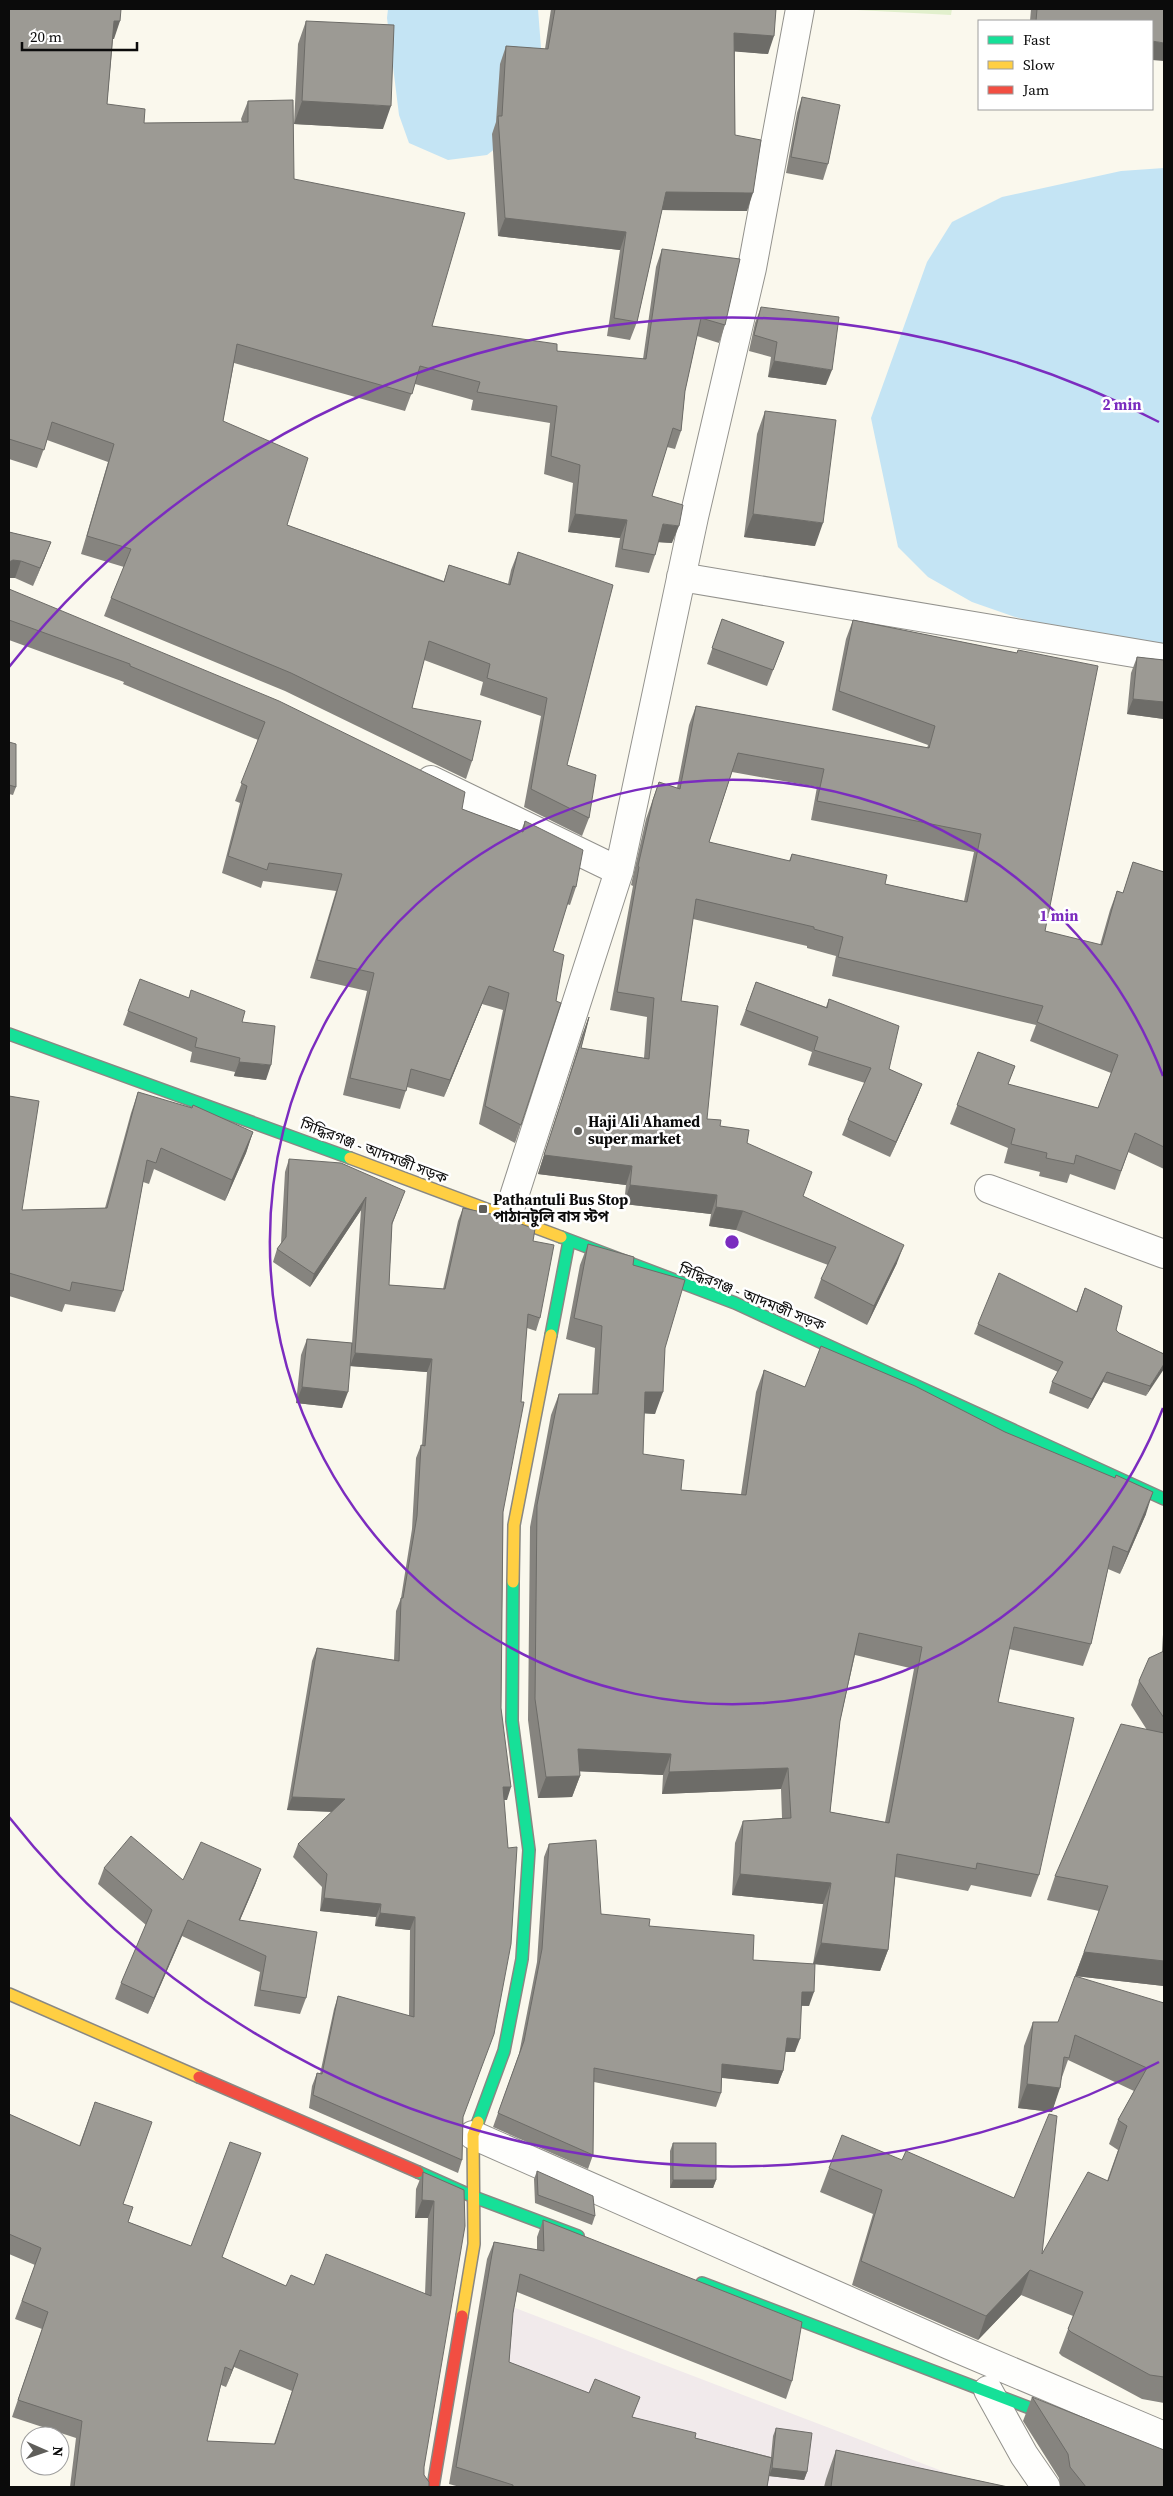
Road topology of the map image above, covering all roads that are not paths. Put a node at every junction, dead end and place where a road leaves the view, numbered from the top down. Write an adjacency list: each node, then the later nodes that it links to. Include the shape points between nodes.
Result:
1 (800, 9): 2 (street, via 752,268)
2 (681, 577): 3 (street); 5 (street)
3 (1164, 658)
4 (413, 771): 5 (street)
5 (619, 871): 8 (street)
6 (9, 1034): 8 (main road, সিদ্ধিরগঞ্জ - আদমজী সড়ক, via 264,1125)
7 (989, 1189): 10 (street)
8 (507, 1218): 9 (main road, সিদ্ধিরগঞ্জ - আদমজী সড়ক)
9 (568, 1241): 11 (main road, সিদ্ধিরগঞ্জ - আদমজী সড়ক, via 735,1302); 13 (main road, via 514,1526 512,1721 529,1850 522,1959 504,2051)
10 (1164, 1254)
11 (1164, 1499)
12 (9, 1994): 14 (main road)
13 (473, 2135): 14 (main road); 19 (street)
14 (474, 2197): 15 (main road); 20 (main road, via 474,2244)
15 (586, 2239)
16 (688, 2278): 17 (main road)
17 (988, 2390): 18 (main road); 21 (street)
18 (1076, 2425)
19 (1164, 2436)
20 (432, 2487)
21 (1046, 2487)

